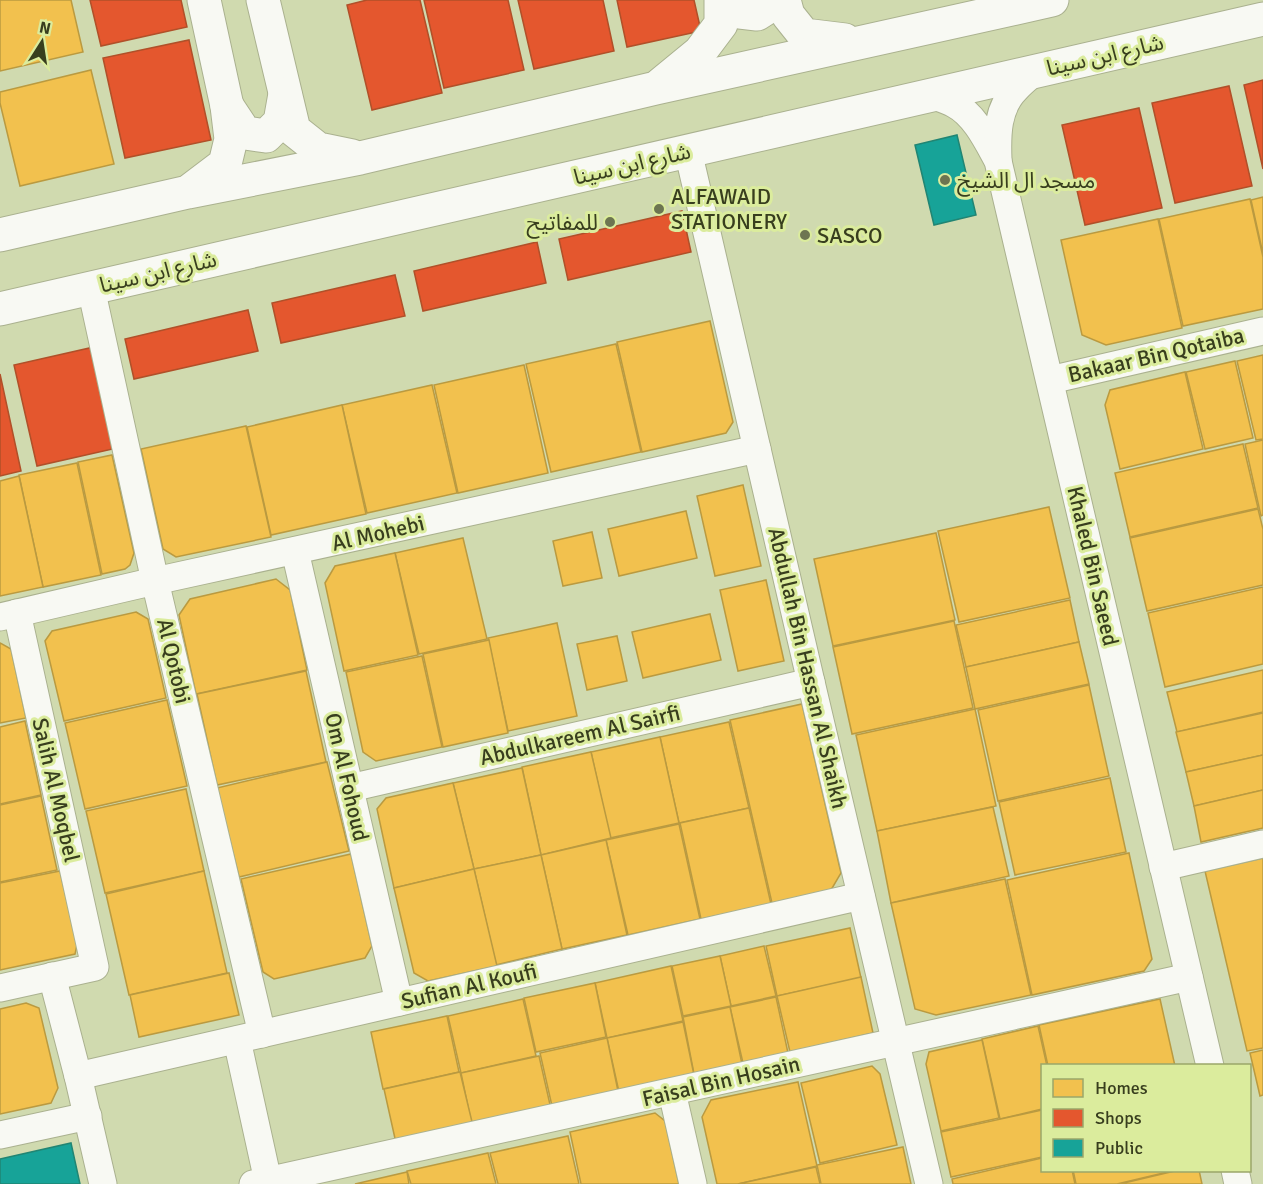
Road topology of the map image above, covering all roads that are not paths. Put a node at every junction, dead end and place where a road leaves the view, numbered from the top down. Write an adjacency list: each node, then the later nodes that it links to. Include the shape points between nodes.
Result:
1 (204, 0): 14 (street)
2 (263, 0): 12 (street)
3 (720, 0): 11 (street, via 721,24 700,52)
4 (731, 0): 5 (street, via 740,12 757,14)
5 (772, 0)
6 (784, 0): 9 (street, via 788,15 804,35)
7 (1052, 0): 9 (street)
8 (1263, 19): 10 (street, شارع ابن سينا)
9 (859, 42): 11 (street)
10 (1037, 70): 13 (street, شارع ابن سينا); 17 (street, via 1014,90 1002,109 997,132)
11 (656, 88): 16 (street)
12 (285, 94): 14 (street, via 280,122 266,136 245,133); 16 (street, via 294,130 318,149)
13 (931, 95): 15 (street, شارع ابن سينا); 17 (street, Khaled Bin Saeed, via 955,104 970,117)
14 (227, 106): 18 (street, via 231,139 225,164)
15 (688, 151): 20 (street, شارع ابن سينا); 24 (street, Abdullah Bin Hassan Al Shaikh)
16 (360, 158): 18 (street)
17 (998, 161): 23 (street, Khaled Bin Saeed)
18 (188, 192): 19 (street)
19 (0, 235)
20 (90, 288): 21 (street, شارع ابن سينا); 26 (street, Al Qotobi)
21 (0, 309)
22 (1263, 331): 23 (street, Bakaar Bin Qotaiba)
23 (1050, 380): 31 (street, Khaled Bin Saeed)
24 (757, 449): 25 (street, Al Mohebi); 28 (street, Abdullah Bin Hassan Al Shaikh)
25 (295, 551): 26 (street, Al Mohebi); 29 (street, Om Al Fohoud)
26 (155, 581): 27 (street, Al Mohebi); 37 (street, Al Qotobi)
27 (8, 615): 33 (street, Salih Al Moqbel, via 95,967)
28 (811, 682): 29 (street, Abdulkareem Al Sairfi); 32 (street, Abdullah Bin Hassan Al Shaikh)
29 (350, 788): 36 (street, Om Al Fohoud)
30 (1263, 844): 31 (street)
31 (1163, 867): 34 (street, Khaled Bin Saeed)
32 (861, 896): 36 (street, Sufian Al Koufi); 38 (street, Abdullah Bin Hassan Al Shaikh)
33 (52, 976): 35 (street); 40 (street)
34 (1189, 977): 38 (street, Faisal Bin Hosain); 39 (street, Khaled Bin Saeed)
35 (0, 988)
36 (399, 1002): 37 (street, Sufian Al Koufi)
37 (250, 1037): 40 (street, Sufian Al Koufi); 44 (street, Al Qotobi)
38 (896, 1042): 41 (street, Faisal Bin Hosain); 47 (street, Abdullah Bin Hassan Al Shaikh)
39 (1210, 1064)
40 (78, 1076): 42 (street)
41 (672, 1092): 44 (street, Faisal Bin Hosain); 46 (street)
42 (88, 1116): 43 (street); 45 (street)
43 (0, 1135)
44 (261, 1182)
45 (103, 1184)
46 (693, 1184)
47 (929, 1184)

